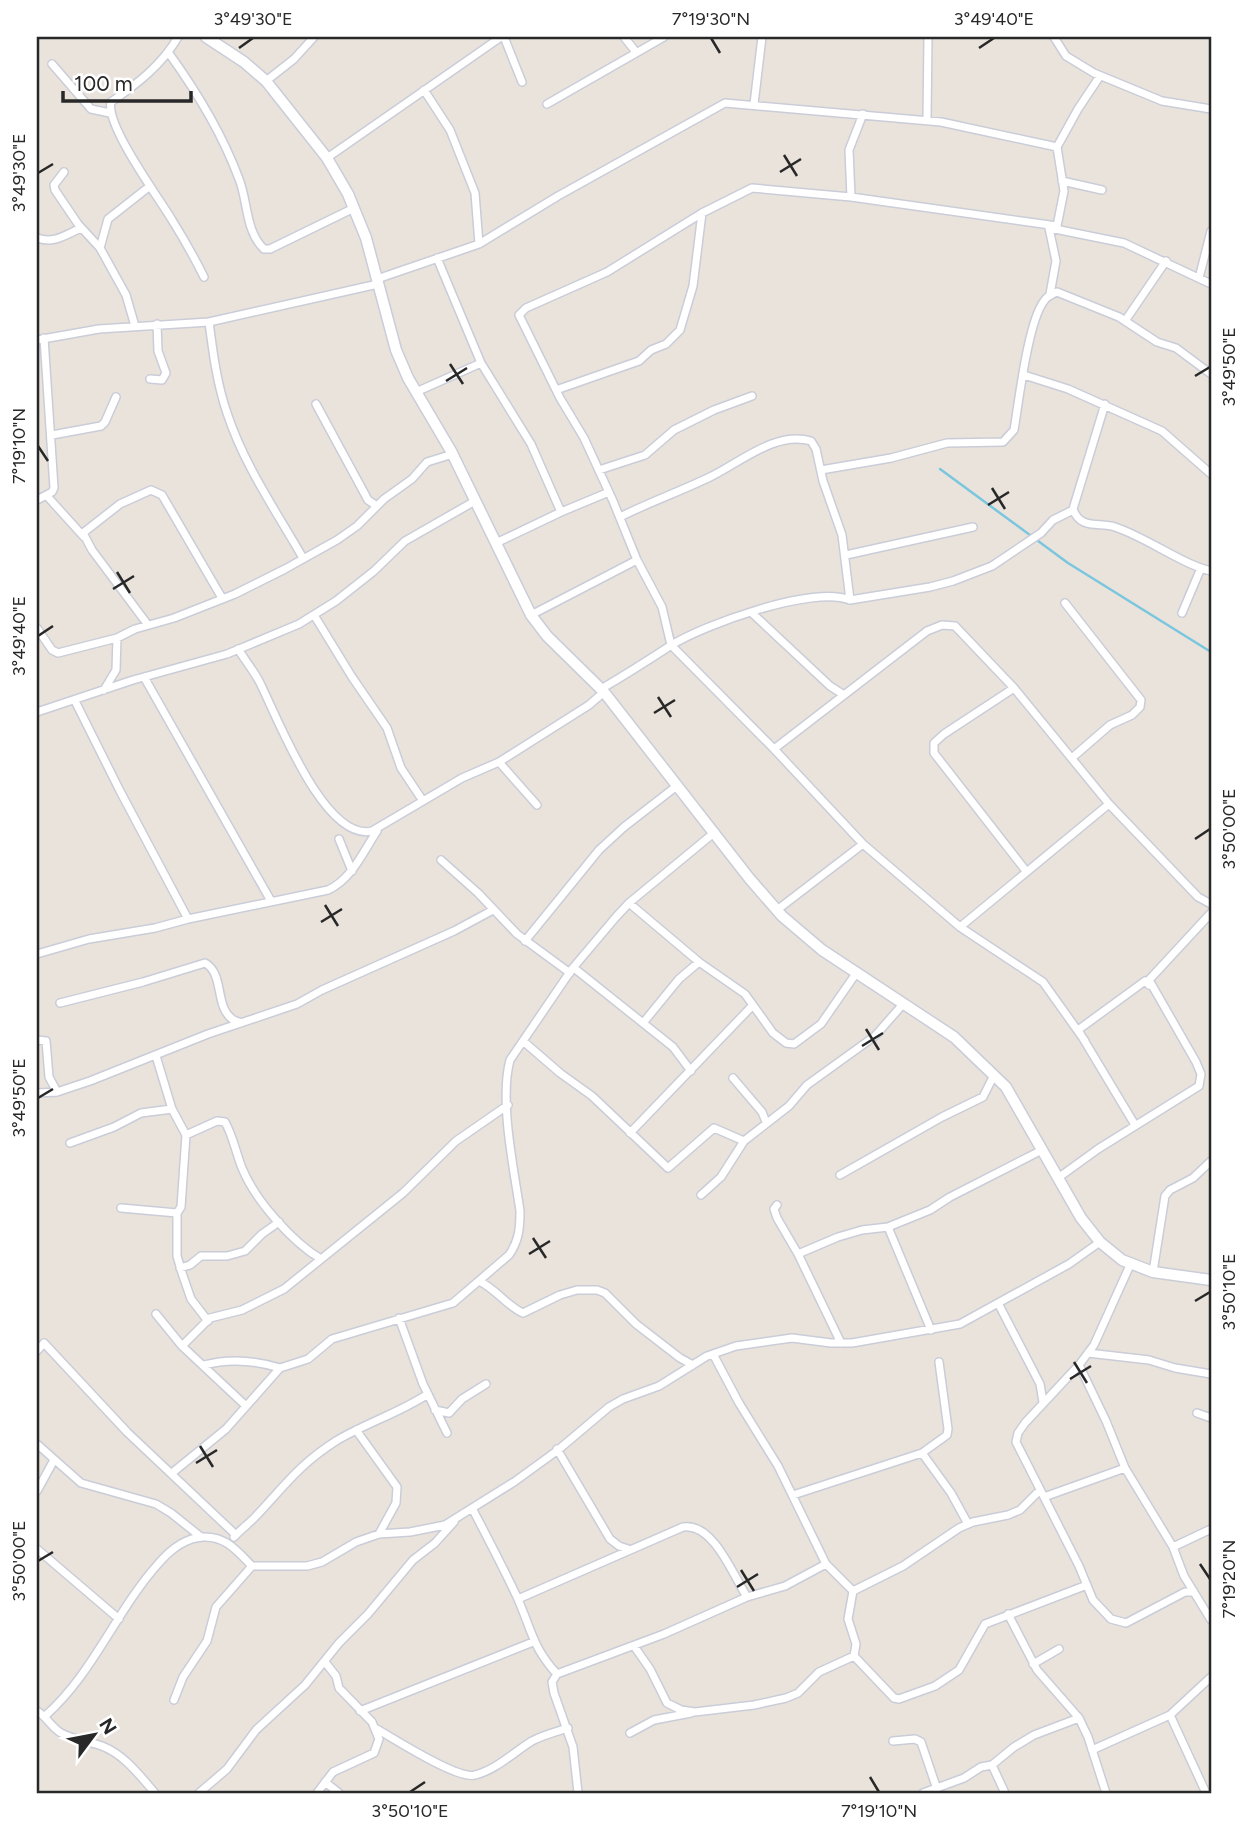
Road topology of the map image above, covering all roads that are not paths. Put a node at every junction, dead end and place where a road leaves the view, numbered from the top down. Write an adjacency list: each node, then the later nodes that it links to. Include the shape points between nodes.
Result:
1 (178, 37): 13 (street)
2 (206, 37): 17 (street)
3 (314, 37): 11 (street)
4 (481, 37): 12 (street)
5 (502, 37): 12 (street); 18 (street)
6 (624, 37): 14 (street)
7 (664, 37): 14 (street)
8 (762, 37): 21 (street)
9 (929, 37): 25 (street)
10 (1054, 37): 16 (street, via 1072,61)
11 (306, 40): 17 (street, via 294,59)
12 (487, 47): 19 (street)
13 (168, 52): 23 (street, via 148,75 111,102); 33 (street, via 217,129 240,180 256,239 264,249)
14 (636, 52): 20 (street)
15 (52, 64): 23 (street, via 91,109)
16 (1100, 76): 22 (street, via 1162,101); 26 (street)
17 (266, 81): 27 (street)
18 (522, 82)
19 (424, 90): 27 (street); 41 (street, via 450,130 475,193)
20 (547, 104)
21 (754, 104): 24 (street); 41 (street, via 725,103)
22 (1211, 109)
23 (110, 113): 30 (street)
24 (863, 114): 25 (street); 32 (street, via 849,150)
25 (927, 120): 26 (street)
26 (1057, 147): 29 (street)
27 (327, 158): 33 (street)
28 (64, 172): 36 (street, via 55,190)
29 (1062, 181): 31 (street); 35 (street, via 1064,191)
30 (150, 186): 38 (street, via 108,219); 45 (street)
31 (1102, 190)
32 (851, 197): 34 (street, via 752,188); 35 (street)
33 (354, 208): 47 (street)
34 (702, 213): 59 (street, via 693,286 680,330 639,361); 59 (street, via 607,272 519,315)
35 (1053, 227): 44 (street, via 1124,243); 49 (street, via 1056,261)
36 (81, 228): 39 (street); 40 (street, via 55,240)
37 (1211, 231): 46 (street)
38 (103, 234): 39 (street); 42 (street)
39 (87, 235): 42 (street)
40 (37, 238)
41 (479, 244): 43 (street)
42 (100, 247): 53 (street, via 126,295)
43 (437, 258): 47 (street); 55 (street)
44 (1166, 261): 46 (street); 50 (street)
45 (204, 277)
46 (1199, 278): 48 (street)
47 (378, 282): 51 (street); 60 (street, via 396,350)
48 (1211, 284)
49 (1050, 294): 50 (street, via 1057,292); 57 (street, via 1034,323)
50 (1125, 321): 56 (street, via 1176,348)
51 (209, 322): 52 (street); 82 (street, via 227,414)
52 (157, 324): 53 (street); 58 (street, via 158,351 166,373 162,380)
53 (135, 326): 54 (street)
54 (40, 339): 65 (street)
55 (481, 363): 60 (street); 76 (street, via 531,444)
56 (1211, 374)
57 (1024, 375): 64 (street); 68 (street, via 1014,430 1003,442 947,443)
58 (150, 379)
59 (556, 390): 67 (street)
60 (416, 392): 66 (street)
61 (752, 396): 67 (street, via 674,430 645,455)
62 (116, 397): 65 (street, via 101,426)
63 (316, 404): 74 (street, via 368,500)
64 (1105, 404): 69 (street, via 1162,431); 75 (street)
65 (52, 435): 71 (street, via 54,488)
66 (453, 454): 73 (street); 74 (street, via 427,463)
67 (599, 470): 70 (street)
68 (821, 470): 77 (street, via 811,441 793,438 766,446); 81 (street)
69 (1211, 474)
70 (610, 492): 76 (street); 77 (street)
71 (47, 496): 72 (street); 79 (street)
72 (37, 500)
73 (475, 501): 80 (street); 91 (street, via 405,541)
74 (377, 506): 82 (street, via 357,526)
75 (1073, 510): 84 (street, via 1084,523 1113,527); 87 (street, via 992,566 930,587)
76 (561, 512): 80 (street)
77 (620, 517): 83 (street)
78 (973, 527): 81 (street)
79 (84, 537): 86 (street, via 87,529 120,504 151,490 157,492); 93 (street)
80 (496, 543): 92 (street)
81 (846, 555): 87 (street)
82 (303, 558): 86 (street)
83 (637, 560): 92 (street); 96 (street, via 662,607)
84 (1201, 568): 85 (street); 90 (street)
85 (1211, 570)
86 (222, 598): 93 (street)
87 (850, 600): 89 (street, via 804,597)
88 (1065, 603): 108 (street, via 1141,700 1132,715 1110,725)
89 (752, 613): 96 (street); 104 (street)
90 (1182, 613)
91 (314, 615): 97 (street); 111 (street, via 387,728 401,768)
92 (531, 615): 102 (street)
93 (148, 625): 95 (street)
94 (37, 628): 95 (street, via 58,653)
95 (117, 638): 98 (street)
96 (671, 645): 102 (street); 107 (street)
97 (237, 649): 99 (street); 114 (street, via 319,797 356,831)
98 (116, 670): 100 (street); 103 (street)
99 (144, 677): 100 (street); 121 (street)
100 (130, 681): 103 (street)
101 (1014, 688): 104 (street, via 955,626 942,625 927,631); 108 (street); 120 (street, via 944,734 934,743 934,753)
102 (602, 690): 109 (street, via 589,705); 110 (street)
103 (104, 691): 105 (street)
104 (844, 695): 107 (street)
105 (75, 701): 106 (street); 127 (street)
106 (37, 712)
107 (774, 749): 117 (street)
108 (1073, 757): 112 (street)
109 (499, 762): 111 (street); 113 (street)
110 (678, 785): 115 (street); 129 (street, via 599,850)
111 (423, 801): 114 (street)
112 (1110, 804): 120 (street); 123 (street, via 1198,897)
113 (537, 806)
114 (379, 827): 119 (street)
115 (715, 832): 122 (street); 125 (street)
116 (339, 839): 119 (street)
117 (863, 844): 125 (street); 128 (street)
118 (441, 860): 124 (street)
119 (352, 870): 121 (street, via 328,890)
120 (1026, 871): 128 (street)
121 (271, 901): 127 (street)
122 (629, 903): 131 (street); 132 (street)
123 (1211, 904)
124 (493, 910): 129 (street); 138 (street, via 297,1004)
125 (777, 910): 133 (street, via 822,950)
126 (1211, 914): 134 (street, via 1149,980)
127 (188, 919): 130 (street)
128 (960, 927): 142 (street, via 1043,982)
129 (525, 941): 132 (street)
130 (37, 954)
131 (699, 962): 137 (street, via 745,994); 139 (street)
132 (572, 970): 139 (street); 141 (street)
133 (857, 972): 136 (street); 137 (street, via 821,1024 794,1044 773,1033)
134 (1160, 999): 142 (street, via 1145,981 1078,1030); 152 (street, via 1196,1062 1201,1081)
135 (60, 1003): 138 (street, via 205,963 214,973 230,1018)
136 (904, 1003): 145 (street, via 954,1037); 151 (street, via 875,1036 807,1085)
137 (753, 1005): 144 (street)
138 (241, 1023): 143 (street)
139 (643, 1023): 144 (street, via 673,1047)
140 (37, 1040): 147 (street, via 46,1041 48,1077)
141 (523, 1041): 149 (street, via 510,1060); 153 (street)
142 (1085, 1041): 152 (street)
143 (156, 1056): 147 (street); 150 (street)
144 (691, 1071): 153 (street)
145 (994, 1075): 157 (street, via 1006,1087); 159 (street, via 983,1097)
146 (733, 1078): 151 (street)
147 (57, 1092): 148 (street)
148 (37, 1093)
149 (508, 1105): 169 (street, via 456,1141 403,1193); 174 (street, via 520,1228 516,1246)
150 (172, 1109): 154 (street); 156 (street, via 141,1113)
151 (770, 1120): 155 (street)
152 (1135, 1125): 160 (street)
153 (630, 1133): 155 (street, via 668,1168 714,1128)
154 (186, 1135): 164 (street); 165 (street, via 225,1122 243,1171)
155 (744, 1141): 161 (street, via 722,1177)
156 (70, 1143)
157 (1042, 1150): 160 (street); 166 (street, via 930,1210)
158 (1211, 1161): 172 (street, via 1166,1196)
159 (840, 1175)
160 (1058, 1178): 167 (street)
161 (701, 1195)
162 (777, 1205): 168 (street, via 777,1218)
163 (121, 1208): 164 (street)
164 (177, 1213): 171 (street)
165 (279, 1222): 169 (street, via 296,1242); 171 (street, via 245,1251 201,1256)
166 (888, 1227): 168 (street, via 850,1234); 179 (street)
167 (1100, 1242): 170 (street); 175 (street)
168 (798, 1254): 180 (street)
169 (321, 1259): 178 (street, via 284,1289)
170 (1130, 1263): 172 (street); 183 (street)
171 (180, 1268): 178 (street, via 191,1299)
172 (1153, 1272): 173 (street)
173 (1211, 1280)
174 (479, 1281): 177 (street, via 453,1303); 187 (street, via 523,1313 577,1290 605,1293 636,1324)
175 (998, 1303): 179 (street, via 960,1324); 192 (street)
176 (156, 1314): 181 (street)
177 (399, 1318): 189 (street, via 332,1339 307,1359); 194 (street)
178 (208, 1321): 181 (street)
179 (931, 1330): 180 (street)
180 (841, 1343): 184 (street, via 792,1338)
181 (183, 1346): 186 (street)
182 (37, 1351): 207 (street, via 44,1343)
183 (1088, 1353): 188 (street); 190 (street)
184 (713, 1354): 187 (street); 210 (street)
185 (939, 1362): 204 (street, via 947,1435)
186 (204, 1365): 189 (street, via 225,1360); 196 (street)
187 (693, 1365): 203 (street, via 609,1407)
188 (1079, 1365): 193 (street); 206 (street)
189 (280, 1368): 196 (street)
190 (1211, 1374)
191 (486, 1384): 197 (street, via 453,1410)
192 (1040, 1384): 193 (street); 195 (street)
193 (1056, 1388): 195 (street)
194 (428, 1394): 197 (street); 200 (street)
195 (1043, 1402): 209 (street, via 1018,1433 1016,1443)
196 (246, 1406): 207 (street, via 226,1429)
197 (440, 1413): 201 (street)
198 (1198, 1413): 199 (street)
199 (1211, 1418)
200 (356, 1430): 215 (street, via 397,1487 396,1503); 216 (street, via 297,1470)
201 (447, 1433)
202 (37, 1444): 205 (street)
203 (557, 1449): 211 (street); 221 (street, via 610,1539)
204 (922, 1453): 210 (street); 213 (street)
205 (54, 1460): 208 (street); 217 (street, via 81,1483 156,1504)
206 (1125, 1468): 209 (street); 219 (street)
207 (172, 1473): 216 (street)
208 (37, 1491)
209 (1042, 1493): 213 (street, via 1020,1510); 224 (street)
210 (793, 1495): 222 (street)
211 (472, 1508): 212 (street); 228 (street)
212 (457, 1519): 215 (street, via 410,1532); 236 (street, via 413,1560)
213 (968, 1524): 225 (street, via 903,1566)
214 (1211, 1530): 219 (street)
215 (379, 1534): 223 (street, via 307,1566)
216 (236, 1535): 218 (street)
217 (201, 1537): 218 (street); 230 (street, via 188,1540 158,1564)
218 (229, 1542): 223 (street)
219 (1173, 1547): 226 (street)
220 (37, 1549): 230 (street)
221 (629, 1549): 227 (street, via 692,1525 703,1530 718,1548); 228 (street)
222 (826, 1564): 225 (street); 227 (street, via 785,1586)
223 (252, 1566): 240 (street, via 216,1607 207,1641)
224 (1087, 1584): 226 (street, via 1098,1606 1111,1619 1126,1623); 229 (street)
225 (853, 1591): 235 (street, via 848,1619 856,1644)
226 (1189, 1592): 231 (street)
227 (747, 1597): 233 (street)
228 (518, 1599): 232 (street)
229 (1008, 1614): 235 (street, via 985,1624 959,1670 935,1686 899,1699); 237 (street)
230 (119, 1619): 245 (street, via 65,1696)
231 (1211, 1620)
232 (533, 1642): 238 (street); 242 (street)
233 (634, 1646): 238 (street); 243 (street, via 667,1703)
234 (1059, 1650): 237 (street)
235 (854, 1656): 243 (street, via 819,1672 786,1698)
236 (325, 1662): 242 (street, via 339,1688); 257 (street, via 256,1730 227,1769)
237 (1033, 1664): 246 (street)
238 (557, 1674): 247 (street, via 552,1682 554,1693)
239 (1211, 1677): 244 (street)
240 (174, 1700)
241 (37, 1711): 245 (street)
242 (360, 1711): 248 (street)
243 (695, 1712): 249 (street, via 653,1720)
244 (1170, 1715): 251 (street); 264 (street)
245 (45, 1716): 256 (street, via 58,1731 103,1746 122,1758)
246 (1079, 1718): 251 (street); 252 (street, via 1034,1735)
247 (568, 1728): 248 (street, via 539,1737 474,1776 440,1765); 260 (street)
248 (377, 1729): 253 (street, via 374,1753 333,1772)
249 (630, 1732)
250 (893, 1741): 254 (street, via 922,1742)
251 (1092, 1750): 263 (street)
252 (992, 1765): 254 (street); 262 (street)
253 (325, 1782): 258 (street); 259 (street)
254 (937, 1789): 261 (street)
255 (1211, 1790): 264 (street)
256 (155, 1793)
257 (199, 1793)
258 (317, 1793)
259 (339, 1793)
260 (578, 1793)
261 (923, 1793)
262 (1005, 1793)
263 (1106, 1793)
264 (1206, 1793)

